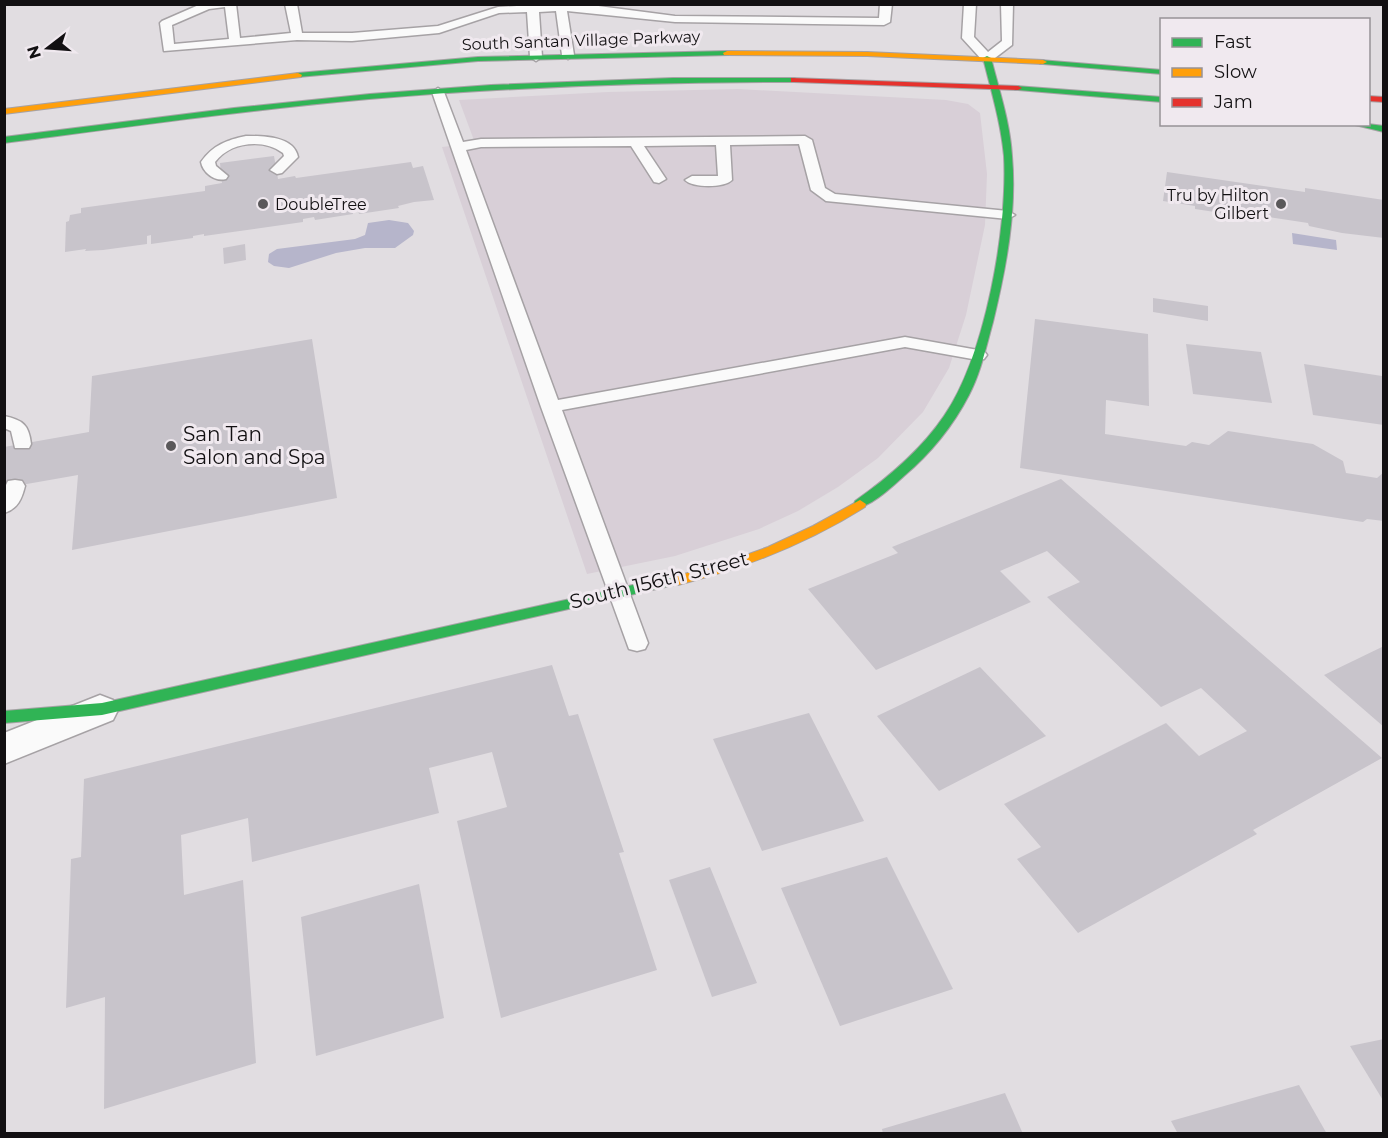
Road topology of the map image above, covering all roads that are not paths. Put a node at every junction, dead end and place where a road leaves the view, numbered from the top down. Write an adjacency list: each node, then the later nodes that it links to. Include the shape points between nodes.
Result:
1 (222, 4): 10 (lane, via 165,23 168,48)
2 (230, 4): 10 (lane)
3 (291, 4): 9 (lane)
4 (886, 4): 7 (lane, via 884,22 675,19)
5 (970, 4): 13 (lane, South 156th Street, via 969,38)
6 (1006, 4): 13 (lane, via 1008,42)
7 (561, 8): 8 (lane); 11 (lane)
8 (533, 9): 9 (lane, via 498,10 439,29 352,37); 12 (lane)
9 (297, 36): 10 (lane)
10 (235, 42)
11 (568, 55): 12 (main road, South Santan Village Parkway); 13 (main road, South Santan Village Parkway, via 758,52)
12 (536, 57): 18 (main road, South Santan Village Parkway, via 353,69)
13 (987, 58): 14 (main road, South Santan Village Parkway); 15 (main road, South 156th Street)
14 (1160, 72)
15 (994, 86): 16 (main road, via 749,79); 17 (main road); 29 (main road, South 156th Street, via 1005,130)
16 (438, 92): 21 (main road); 24 (lane)
17 (1160, 100)
18 (4, 112)
19 (1366, 126): 20 (main road)
20 (1383, 129)
21 (4, 140)
22 (723, 141): 23 (lane); 28 (lane, via 725,180); 29 (lane, via 805,140 818,190 831,198)
23 (635, 142): 24 (lane, via 481,143); 27 (lane)
24 (456, 147): 31 (lane)
25 (277, 170): 26 (lane, via 291,157 290,151 277,142 254,141 228,146 211,156 209,168)
26 (221, 176)
27 (658, 179)
28 (692, 180)
29 (1008, 215): 30 (main road, South 156th Street, via 1000,278)
30 (978, 356): 31 (lane, via 905,342); 36 (main road, South 156th Street, via 970,382 944,427 899,475 846,515 780,548 742,561 695,576)
31 (550, 407): 36 (lane)
32 (4, 422): 33 (lane, via 20,429)
33 (22, 444)
34 (15, 486): 35 (lane, via 12,498)
35 (4, 506)
36 (617, 591): 37 (lane); 38 (main road, South 156th Street)
37 (637, 642)
38 (102, 709): 39 (main road, South 156th Street); 40 (street, South 156th Street)
39 (4, 717)
40 (4, 749)

